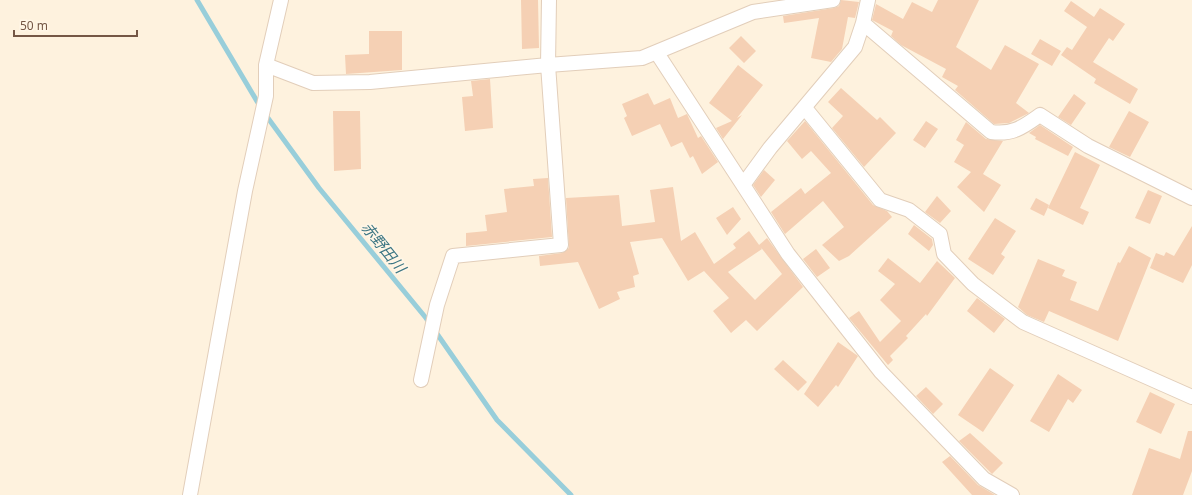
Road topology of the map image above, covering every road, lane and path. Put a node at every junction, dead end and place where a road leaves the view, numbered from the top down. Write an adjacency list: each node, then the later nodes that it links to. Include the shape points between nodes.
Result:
1 (281, 0): 7 (street)
2 (549, 0): 8 (street)
3 (833, 0): 6 (street, via 753,12)
4 (868, 0): 5 (street)
5 (863, 23): 9 (street, via 855,47); 11 (street, via 991,132 1004,134 1023,128 1040,116 1088,146)
6 (657, 53): 8 (street, via 642,58); 10 (street)
7 (266, 65): 8 (street, via 313,83 370,82); 14 (street, via 266,96 245,191)
8 (548, 65): 12 (street, via 561,245 453,256 437,305)
9 (805, 108): 10 (street, via 770,148); 13 (street, via 880,200 910,210 940,234 944,254 973,284 1023,322)
10 (744, 185): 15 (street, via 788,254 881,372 984,479)
11 (1192, 198)
12 (421, 380)
13 (1192, 397)
14 (190, 495)
15 (1012, 495)

